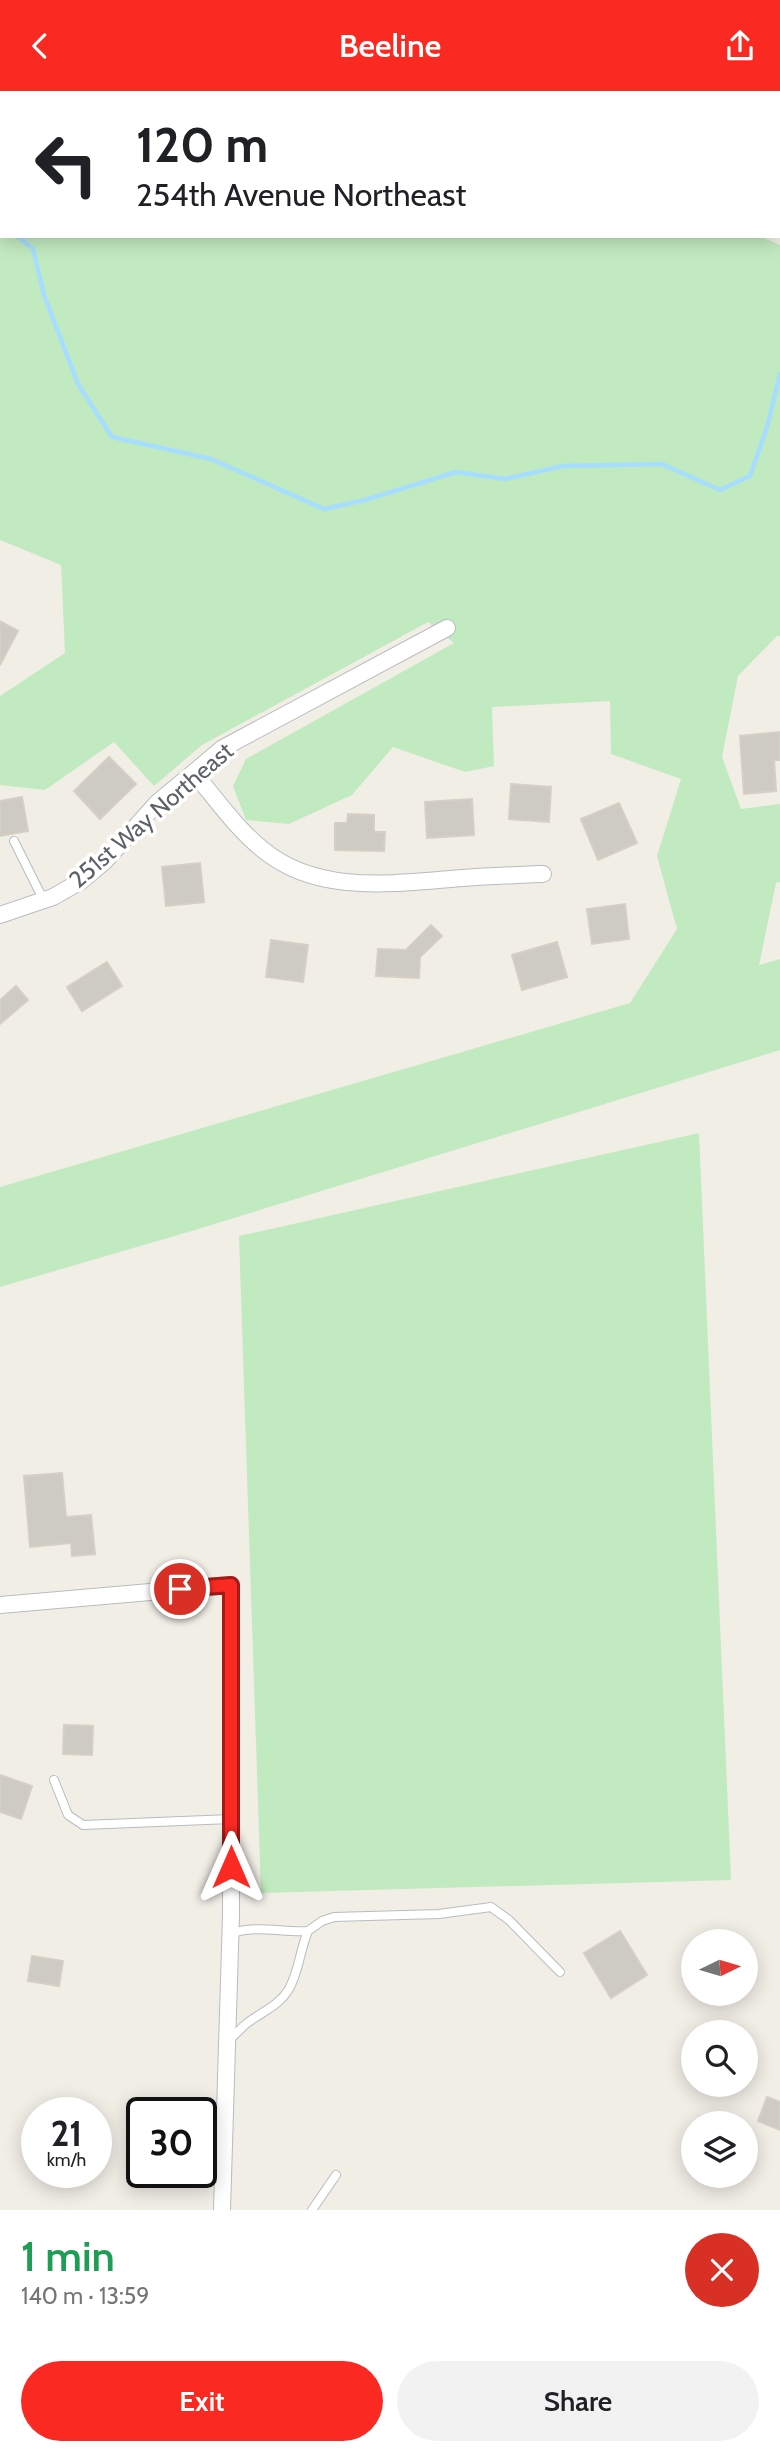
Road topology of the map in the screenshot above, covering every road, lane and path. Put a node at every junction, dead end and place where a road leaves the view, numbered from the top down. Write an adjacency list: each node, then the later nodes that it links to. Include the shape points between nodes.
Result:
1 (447, 628): 2 (street, 251st Way Northeast, via 223,748)
2 (194, 773): 4 (street, via 264,851 333,881 366,884); 5 (street, 251st Way Northeast, via 157,803 81,881)
3 (14, 841): 5 (lane)
4 (544, 874)
5 (44, 901): 6 (street, 251st Way Northeast)
6 (0, 915)
7 (0, 1605): 9 (street, via 231,1585)
8 (54, 1780): 9 (lane, via 68,1815 83,1825)
9 (231, 1819): 11 (street)
10 (308, 1931): 11 (lane); 12 (lane, via 334,1917 491,1907); 13 (lane, via 288,1990 277,2004)
11 (230, 1934): 13 (street)
12 (560, 1972)
13 (227, 2042): 15 (street)
14 (336, 2175): 16 (lane)
15 (222, 2210)
16 (312, 2210)

